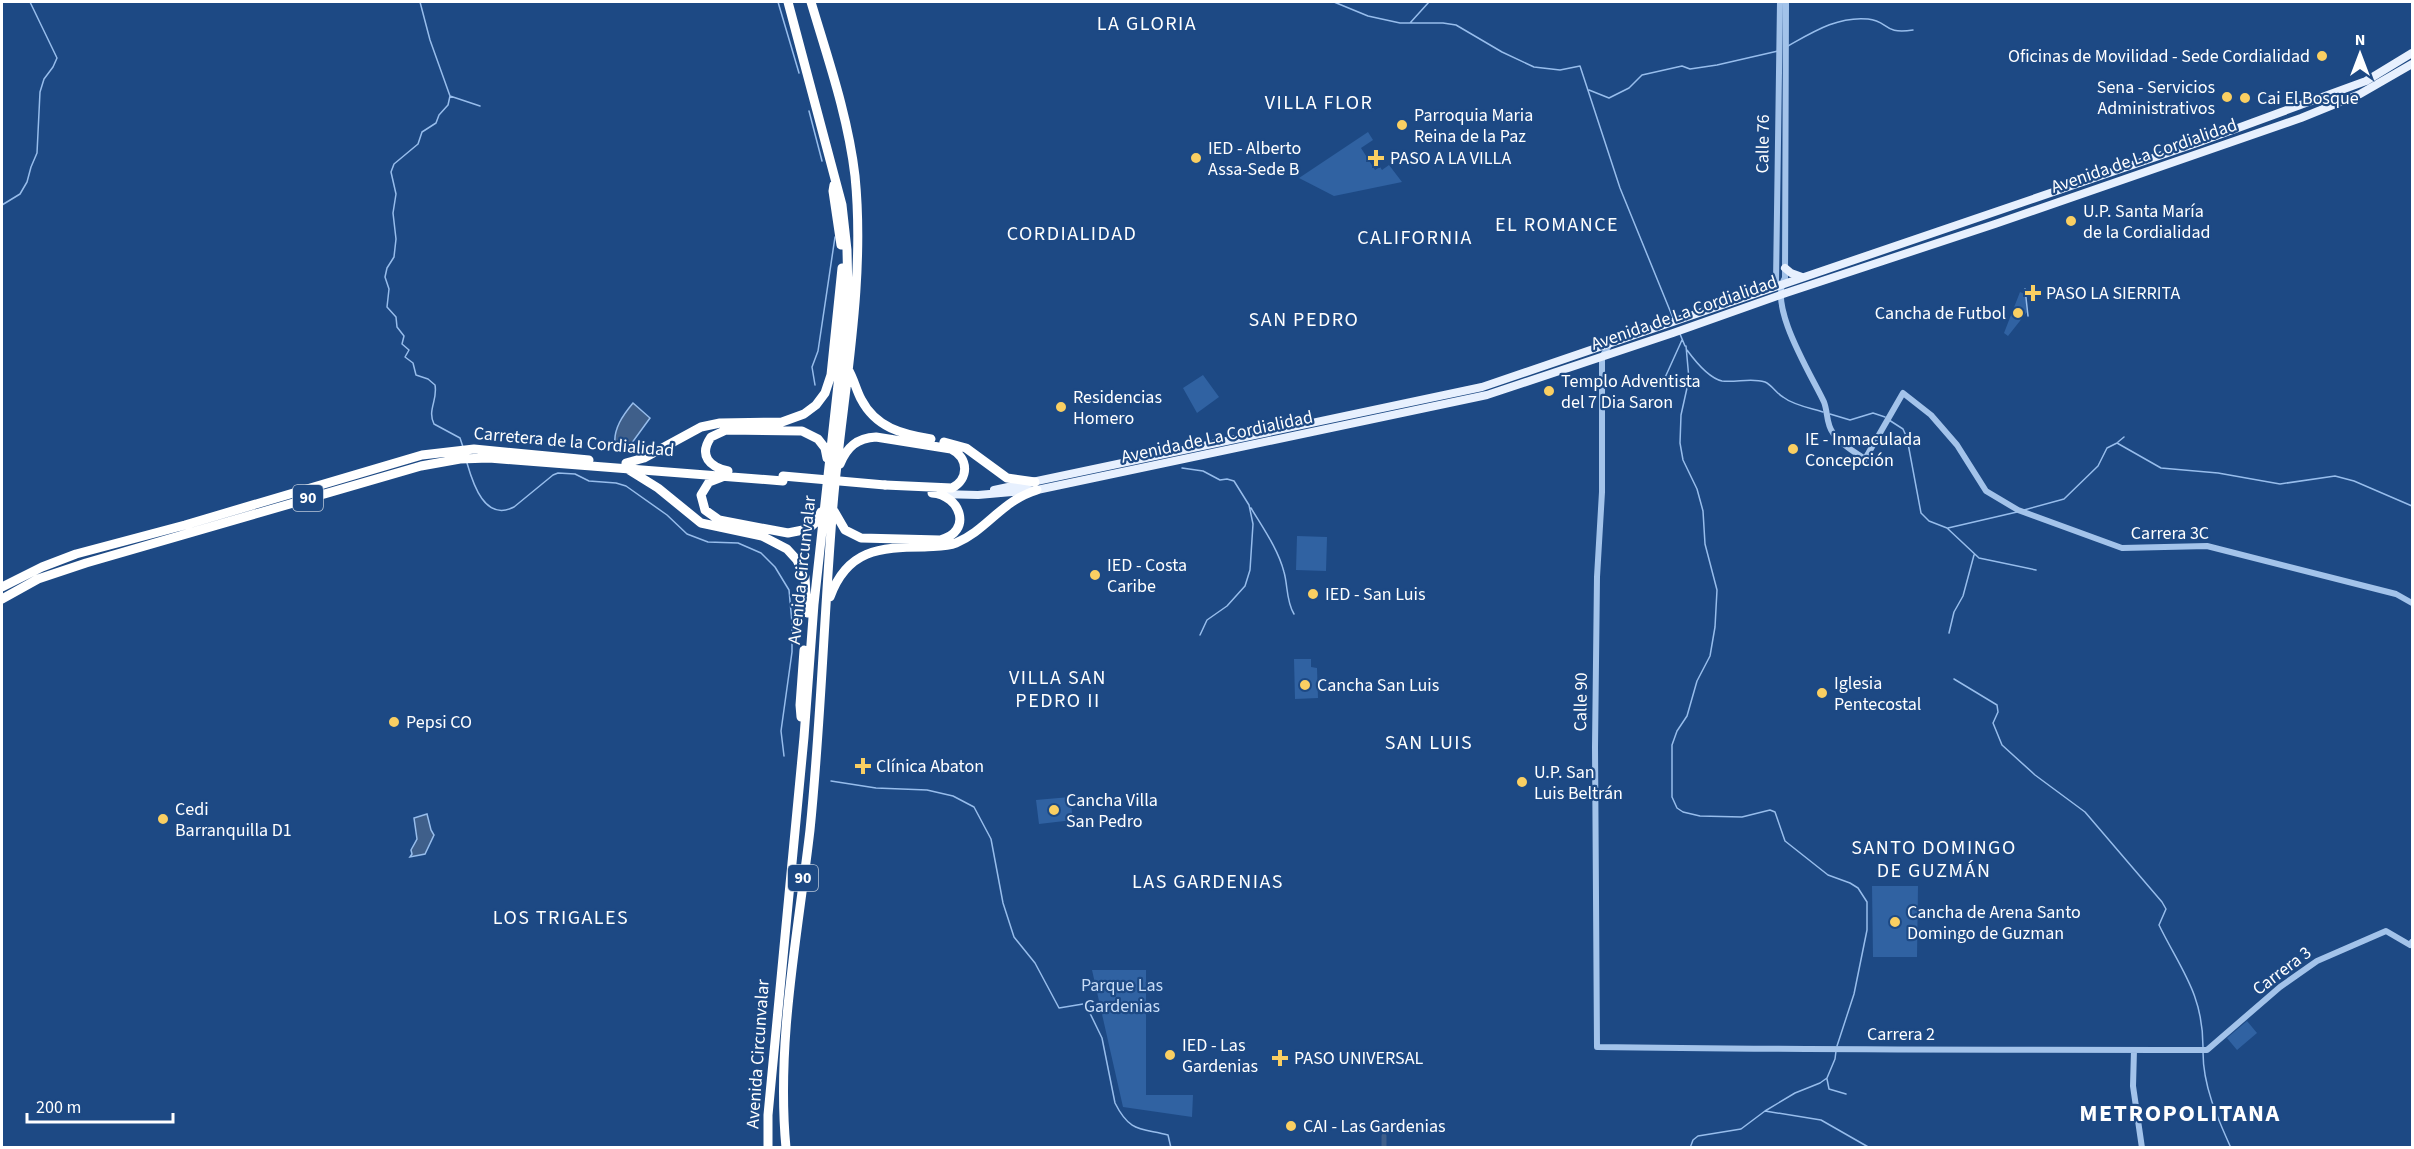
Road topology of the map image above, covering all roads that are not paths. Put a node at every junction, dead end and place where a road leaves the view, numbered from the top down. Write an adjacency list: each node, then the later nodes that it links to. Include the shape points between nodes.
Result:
1 (788, 2): 7 (highway, Avenida Circunvalar)
2 (811, 2): 16 (highway, Avenida Circunvalar, via 836,80 854,175 858,248)
3 (1779, 2): 10 (street, Calle 76, via 1776,282)
4 (1786, 2): 8 (street, Calle 76)
5 (2412, 53): 9 (main road, Avenida de La Cordialidad, via 2366,81 2301,106)
6 (2412, 64): 11 (main road, Avenida de La Cordialidad, via 2360,94 2301,118)
7 (836, 179): 12 (highway, Avenida Circunvalar, via 847,250); 14 (highway, via 833,191 842,266)
8 (1785, 268): 9 (main road); 10 (street, Calle 76)
9 (1804, 277): 10 (main road, Avenida de La Cordialidad)
10 (1781, 285): 11 (street, Calle 76); 13 (main road, Avenida de La Cordialidad)
11 (1781, 294): 15 (main road, Avenida de La Cordialidad); 18 (street, Calle 76, via 1798,354 1826,409 1833,434)
12 (845, 326): 14 (highway); 17 (highway, Avenida Circunvalar)
13 (1609, 345): 15 (street); 22 (main road, Avenida de La Cordialidad, via 1450,395)
14 (834, 349): 17 (highway); 19 (highway, via 825,393 807,412 778,422 701,427)
15 (1602, 357): 22 (main road, Avenida de La Cordialidad, via 1476,398); 31 (street, Calle 90, via 1602,492 1597,577)
16 (848, 369): 20 (highway, Avenida Circunvalar); 22 (highway, via 865,406 884,426 959,445 1007,478)
17 (839, 375): 20 (highway, Avenida Circunvalar)
18 (1865, 459): 27 (street, Carrera 3C, via 1903,393 1931,415 1986,491 2025,513 2122,548 2216,548 2396,594)
19 (626, 466): 21 (highway, Carretera de la Cordialidad / 90); 25 (highway, Carretera de la Cordialidad / 90, via 474,449 433,453 76,554); 26 (highway, Carretera de la Cordialidad / 90, via 489,458 437,462 86,563 38,579); 29 (highway, via 701,523 766,538 787,549 797,560 805,577 807,602 800,705)
20 (832, 471): 21 (highway, via 823,445 809,433 726,429 711,437 706,451 711,465); 23 (highway, via 854,442 868,437 948,448 958,453 964,463 964,475 959,484); 24 (highway, Avenida Circunvalar / 90)
21 (728, 474): 23 (highway, Carretera de la Cordialidad / 90); 24 (highway, via 709,482 701,495 705,510 719,520 796,533 816,522)
22 (1036, 486): 23 (main road, Avenida de La Cordialidad); 28 (highway, via 954,544 890,547 863,556 840,576)
23 (943, 492): 24 (highway, via 955,505 960,519 954,535 940,540 858,537 843,527)
24 (829, 503): 28 (highway, Avenida Circunvalar / 90); 29 (highway, Avenida Circunvalar / 90, via 814,604)
25 (2, 587)
26 (2, 599)
27 (2412, 603)
28 (826, 608): 35 (highway, Avenida Circunvalar / 90, via 818,751 793,961 783,1113)
29 (804, 737): 34 (highway, Avenida Circunvalar / 90, via 768,1110)
30 (2411, 943): 33 (street, Carrera 3, via 2386,931 2317,961)
31 (1597, 1047): 32 (street, Carrera 2)
32 (2133, 1050): 33 (street, Carrera 2); 36 (street, via 2133,1086)
33 (2203, 1050)
34 (768, 1148)
35 (786, 1148)
36 (2142, 1148)

